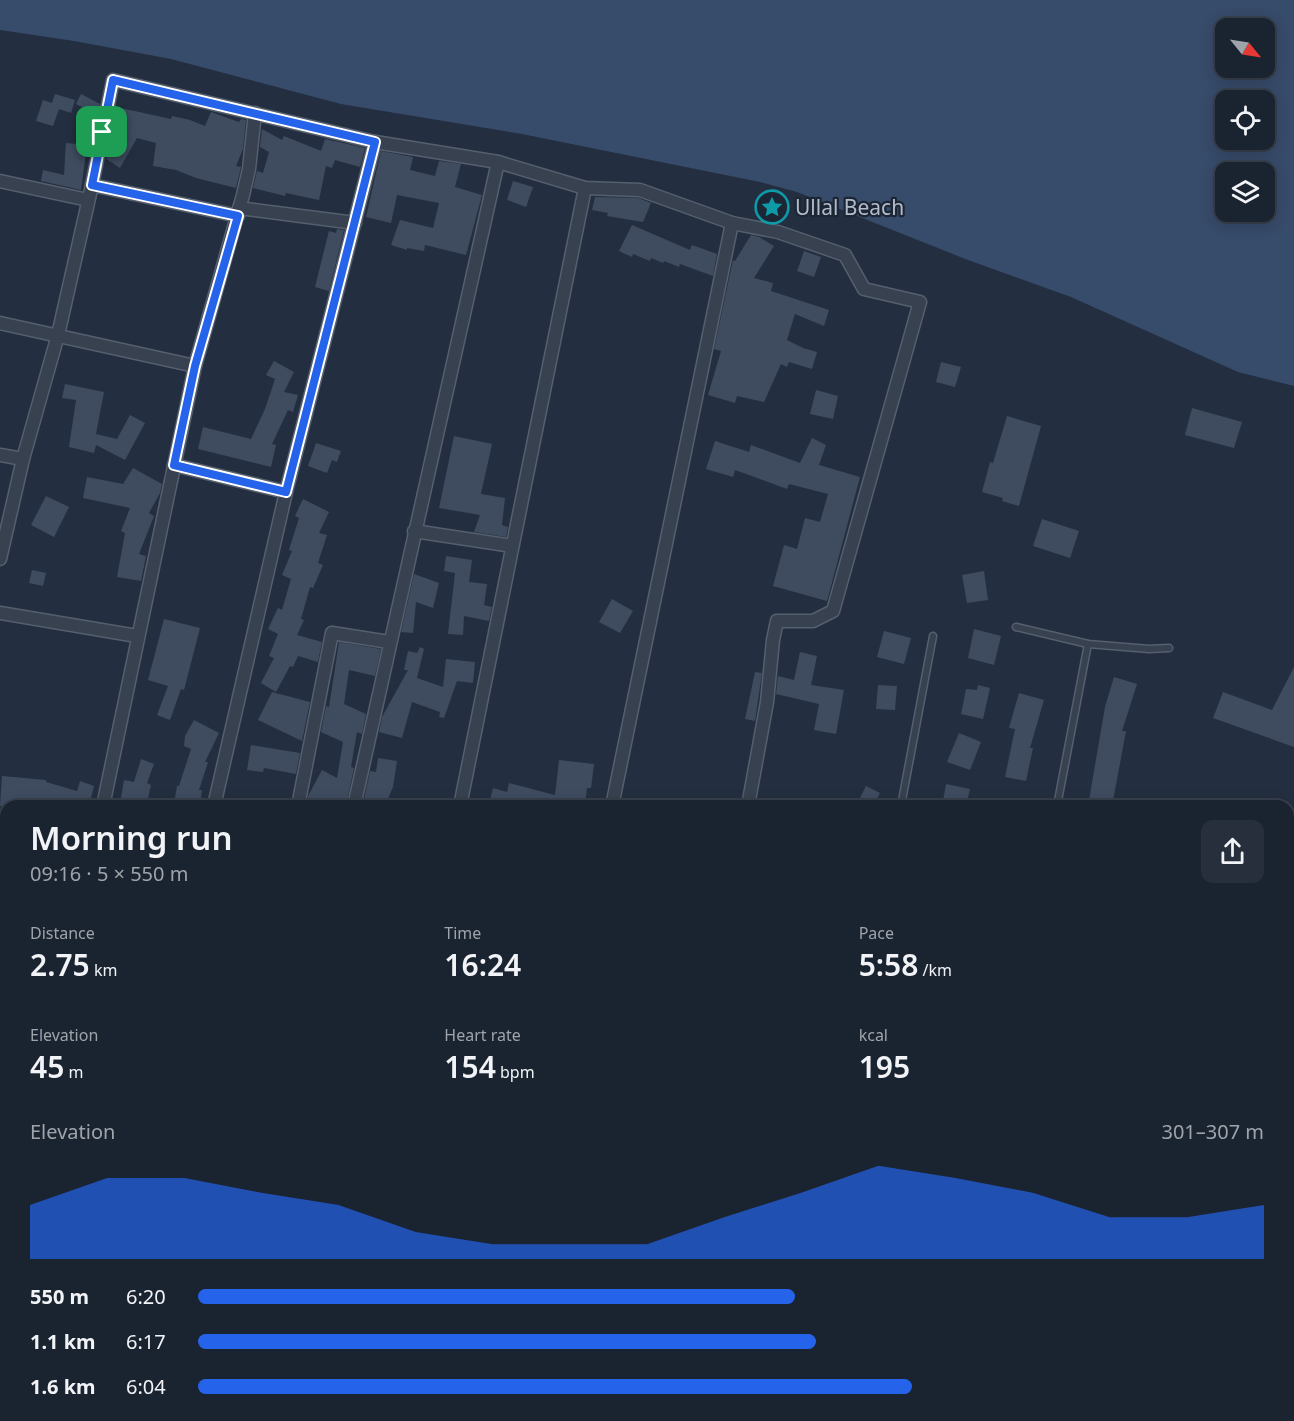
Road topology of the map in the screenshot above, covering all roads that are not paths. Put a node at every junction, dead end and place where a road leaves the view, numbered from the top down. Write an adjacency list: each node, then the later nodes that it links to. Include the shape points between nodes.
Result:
1 (255, 113): 2 (street); 5 (street, via 113,80); 8 (street, via 249,169)
2 (375, 142): 3 (street); 10 (street)
3 (498, 162): 6 (street); 18 (street)
4 (0, 181): 7 (street)
5 (92, 185): 7 (street); 8 (street)
6 (585, 188): 9 (street, via 640,190); 19 (street)
7 (88, 200): 12 (street)
8 (239, 212): 10 (street); 13 (street)
9 (732, 222): 33 (street); 34 (street, via 778,232 845,255 864,290 920,302 833,611 813,621 777,621)
10 (355, 223): 17 (street)
11 (0, 323): 12 (street)
12 (58, 335): 13 (street); 15 (street)
13 (195, 366): 16 (street)
14 (0, 455): 15 (street)
15 (23, 459): 20 (street)
16 (174, 465): 17 (street); 23 (street)
17 (286, 492): 29 (street)
18 (414, 531): 19 (street); 25 (street)
19 (512, 546): 32 (street)
20 (0, 559)
21 (0, 613): 23 (street)
22 (1016, 627): 26 (lane)
23 (137, 636): 28 (street)
24 (933, 636): 35 (lane)
25 (389, 642): 30 (street, via 332,633); 31 (street)
26 (1088, 644): 27 (lane); 36 (lane)
27 (1169, 648)
28 (104, 800)
29 (215, 800)
30 (299, 800)
31 (355, 800)
32 (461, 800)
33 (613, 800)
34 (749, 800)
35 (901, 800)
36 (1058, 800)

